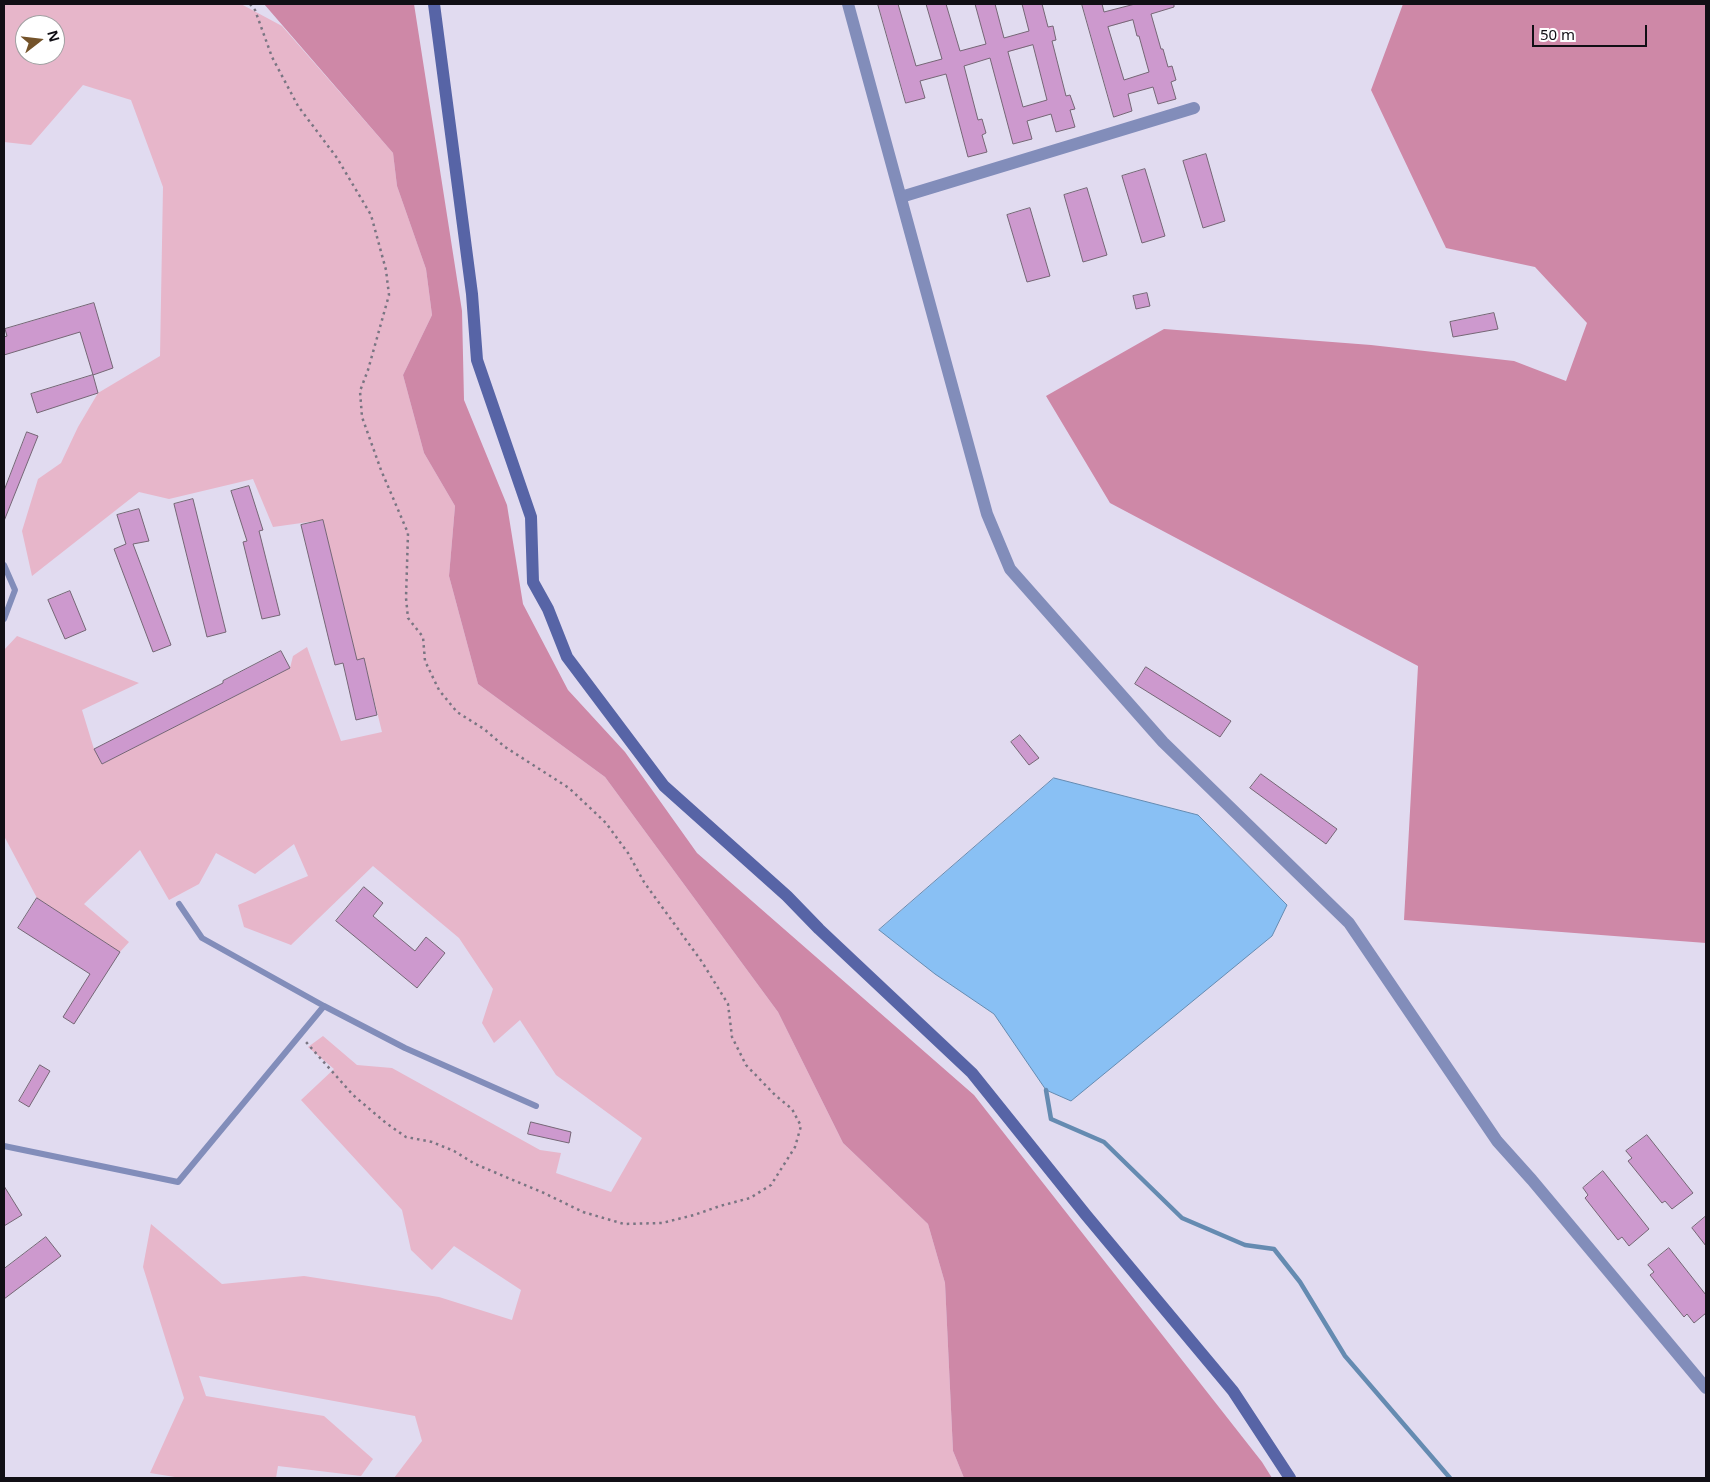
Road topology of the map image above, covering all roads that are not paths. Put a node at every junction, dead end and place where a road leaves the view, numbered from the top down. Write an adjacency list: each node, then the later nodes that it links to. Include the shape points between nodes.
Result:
1 (434, 4): 12 (street, via 478,360 531,517 533,582 548,609 566,657 664,786 787,896 972,1073 1233,1391)
2 (848, 4): 4 (street)
3 (1194, 108): 4 (street)
4 (901, 197): 11 (street, via 987,514 1010,569 1163,742 1349,923 1497,1141)
5 (4, 565): 6 (lane, via 15,590)
6 (4, 619)
7 (179, 904): 8 (lane, via 202,938)
8 (324, 1006): 9 (lane, via 405,1048); 10 (lane, via 178,1182)
9 (536, 1106)
10 (4, 1146)
11 (1706, 1388)
12 (1290, 1478)

